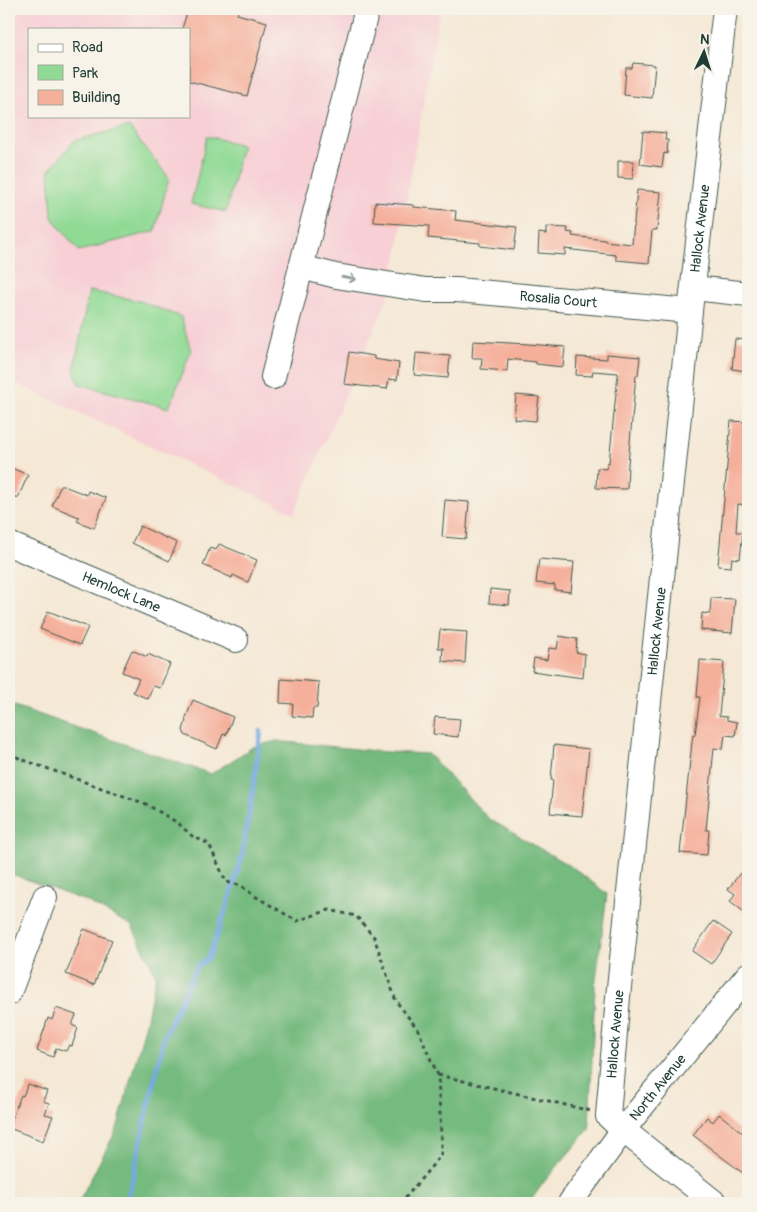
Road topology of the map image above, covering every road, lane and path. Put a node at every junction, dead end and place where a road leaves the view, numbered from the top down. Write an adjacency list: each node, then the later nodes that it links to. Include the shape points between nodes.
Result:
1 (368, 9): 3 (street)
2 (725, 9): 4 (street, Hallock Avenue)
3 (301, 267): 6 (street, Rosalia Court, one-way to 6, via 336,276 426,290 458,290); 7 (street)
4 (694, 288): 5 (street); 6 (street, Hallock Avenue)
5 (748, 294)
6 (690, 311): 15 (street, Hallock Avenue, via 620,977)
7 (273, 377)
8 (9, 544): 9 (street, Hemlock Lane)
9 (236, 640)
10 (9, 753): 14 (path, via 146,804 192,836 210,844 226,882 240,885 296,921 329,910 356,916 374,937 396,1002 420,1031)
11 (45, 897): 13 (street)
12 (748, 975): 15 (street, North Avenue)
13 (9, 993)
14 (438, 1075): 15 (path); 16 (path, via 441,1155)
15 (615, 1123): 17 (street, North Avenue); 18 (street)
16 (401, 1203)
17 (570, 1203)
18 (715, 1203)

